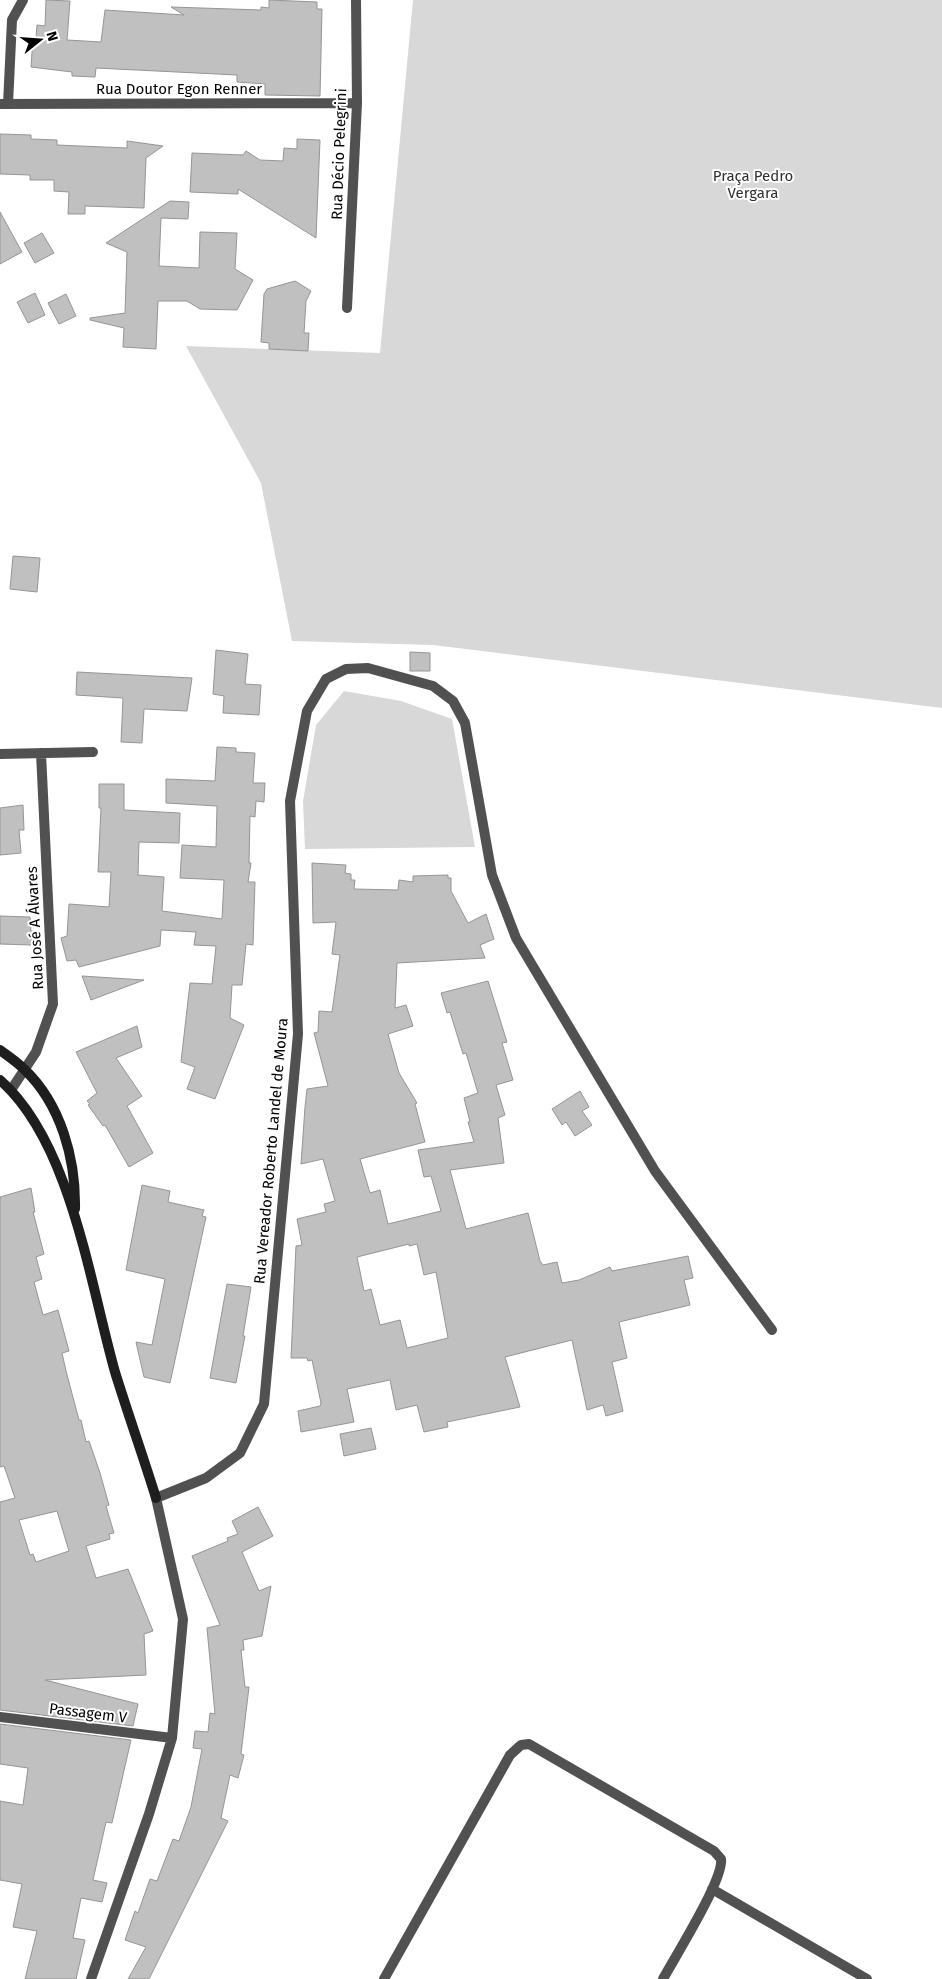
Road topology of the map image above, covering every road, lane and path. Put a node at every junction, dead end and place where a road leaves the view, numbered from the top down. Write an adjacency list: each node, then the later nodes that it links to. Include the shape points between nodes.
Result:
1 (23, 0): 4 (street, via 12,20)
2 (356, 0): 3 (street, Rua Décio Pelegrini)
3 (358, 103): 4 (street, Rua Doutor Egon Renner); 5 (street, Rua Décio Pelegrini)
4 (4, 104)
5 (347, 308)
6 (93, 752): 7 (street)
7 (41, 753): 8 (street); 10 (street, Rua José A Álvares, via 53,1004 36,1052)
8 (0, 754)
9 (0, 1050): 10 (street)
10 (25, 1069): 12 (street, Rua José A Álvares); 13 (street, via 48,1100 67,1140 76,1181)
11 (0, 1080): 12 (street)
12 (11, 1090): 13 (street, via 43,1138)
13 (75, 1212): 15 (street, via 115,1372)
14 (772, 1330): 15 (street, Rua Vereador Roberto Landel de Moura, via 655,1171 516,938 492,875 465,723 453,701 433,686 368,668 346,669 326,679 307,711 290,801 298,1034 264,1404 240,1453 206,1478)
15 (156, 1498): 17 (street, via 183,1619)
16 (0, 1718): 17 (street, Passagem V)
17 (172, 1738): 19 (street)
18 (712, 1889): 20 (street, via 722,1864 714,1852 536,1747 521,1745 510,1755); 21 (street); 22 (street)
19 (91, 1979)
20 (384, 1979)
21 (663, 1979)
22 (867, 1979)

